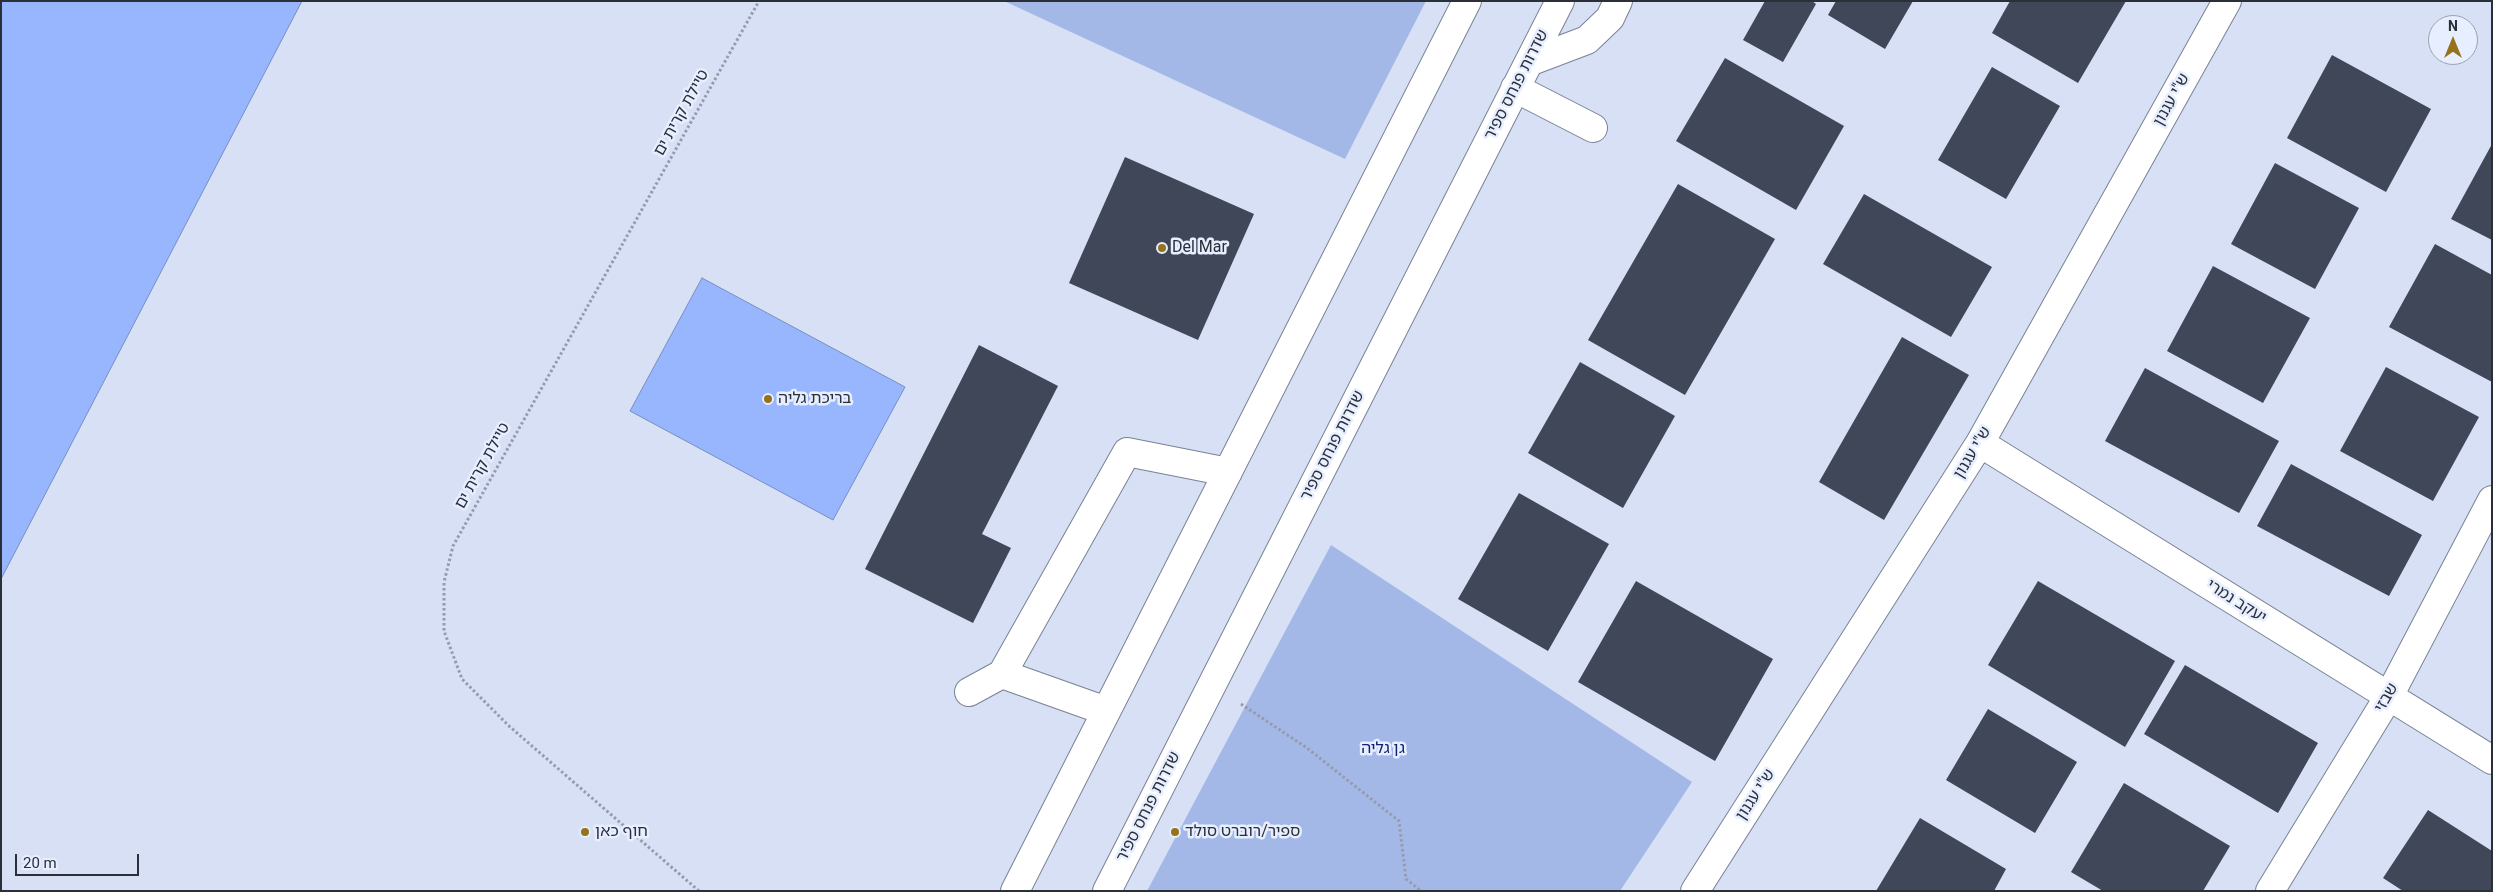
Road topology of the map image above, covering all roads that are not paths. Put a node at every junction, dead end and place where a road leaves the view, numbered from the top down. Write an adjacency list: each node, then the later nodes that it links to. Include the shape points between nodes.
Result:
1 (1467, 1): 9 (street)
2 (1560, 1): 5 (street, שדרות פנחס ספיר)
3 (1618, 1): 5 (street, via 1610,18 1587,40)
4 (2227, 1): 8 (street, ש"י עגנון)
5 (1529, 62): 6 (street, שדרות פנחס ספיר)
6 (1515, 88): 7 (street); 17 (street, שדרות פנחס ספיר)
7 (1593, 128)
8 (1980, 443): 13 (street, יעקב נמרי); 18 (street, ש"י עגנון)
9 (1228, 472): 11 (street, via 1127,452); 14 (street)
10 (2492, 500): 13 (street, שבזי)
11 (1002, 674): 12 (street); 14 (street)
12 (968, 692)
13 (2389, 696): 15 (street, יעקב נמרי); 19 (street, שבזי)
14 (1106, 711): 16 (street)
15 (2492, 760)
16 (1015, 891)
17 (1107, 891)
18 (1695, 891)
19 (2270, 891)

